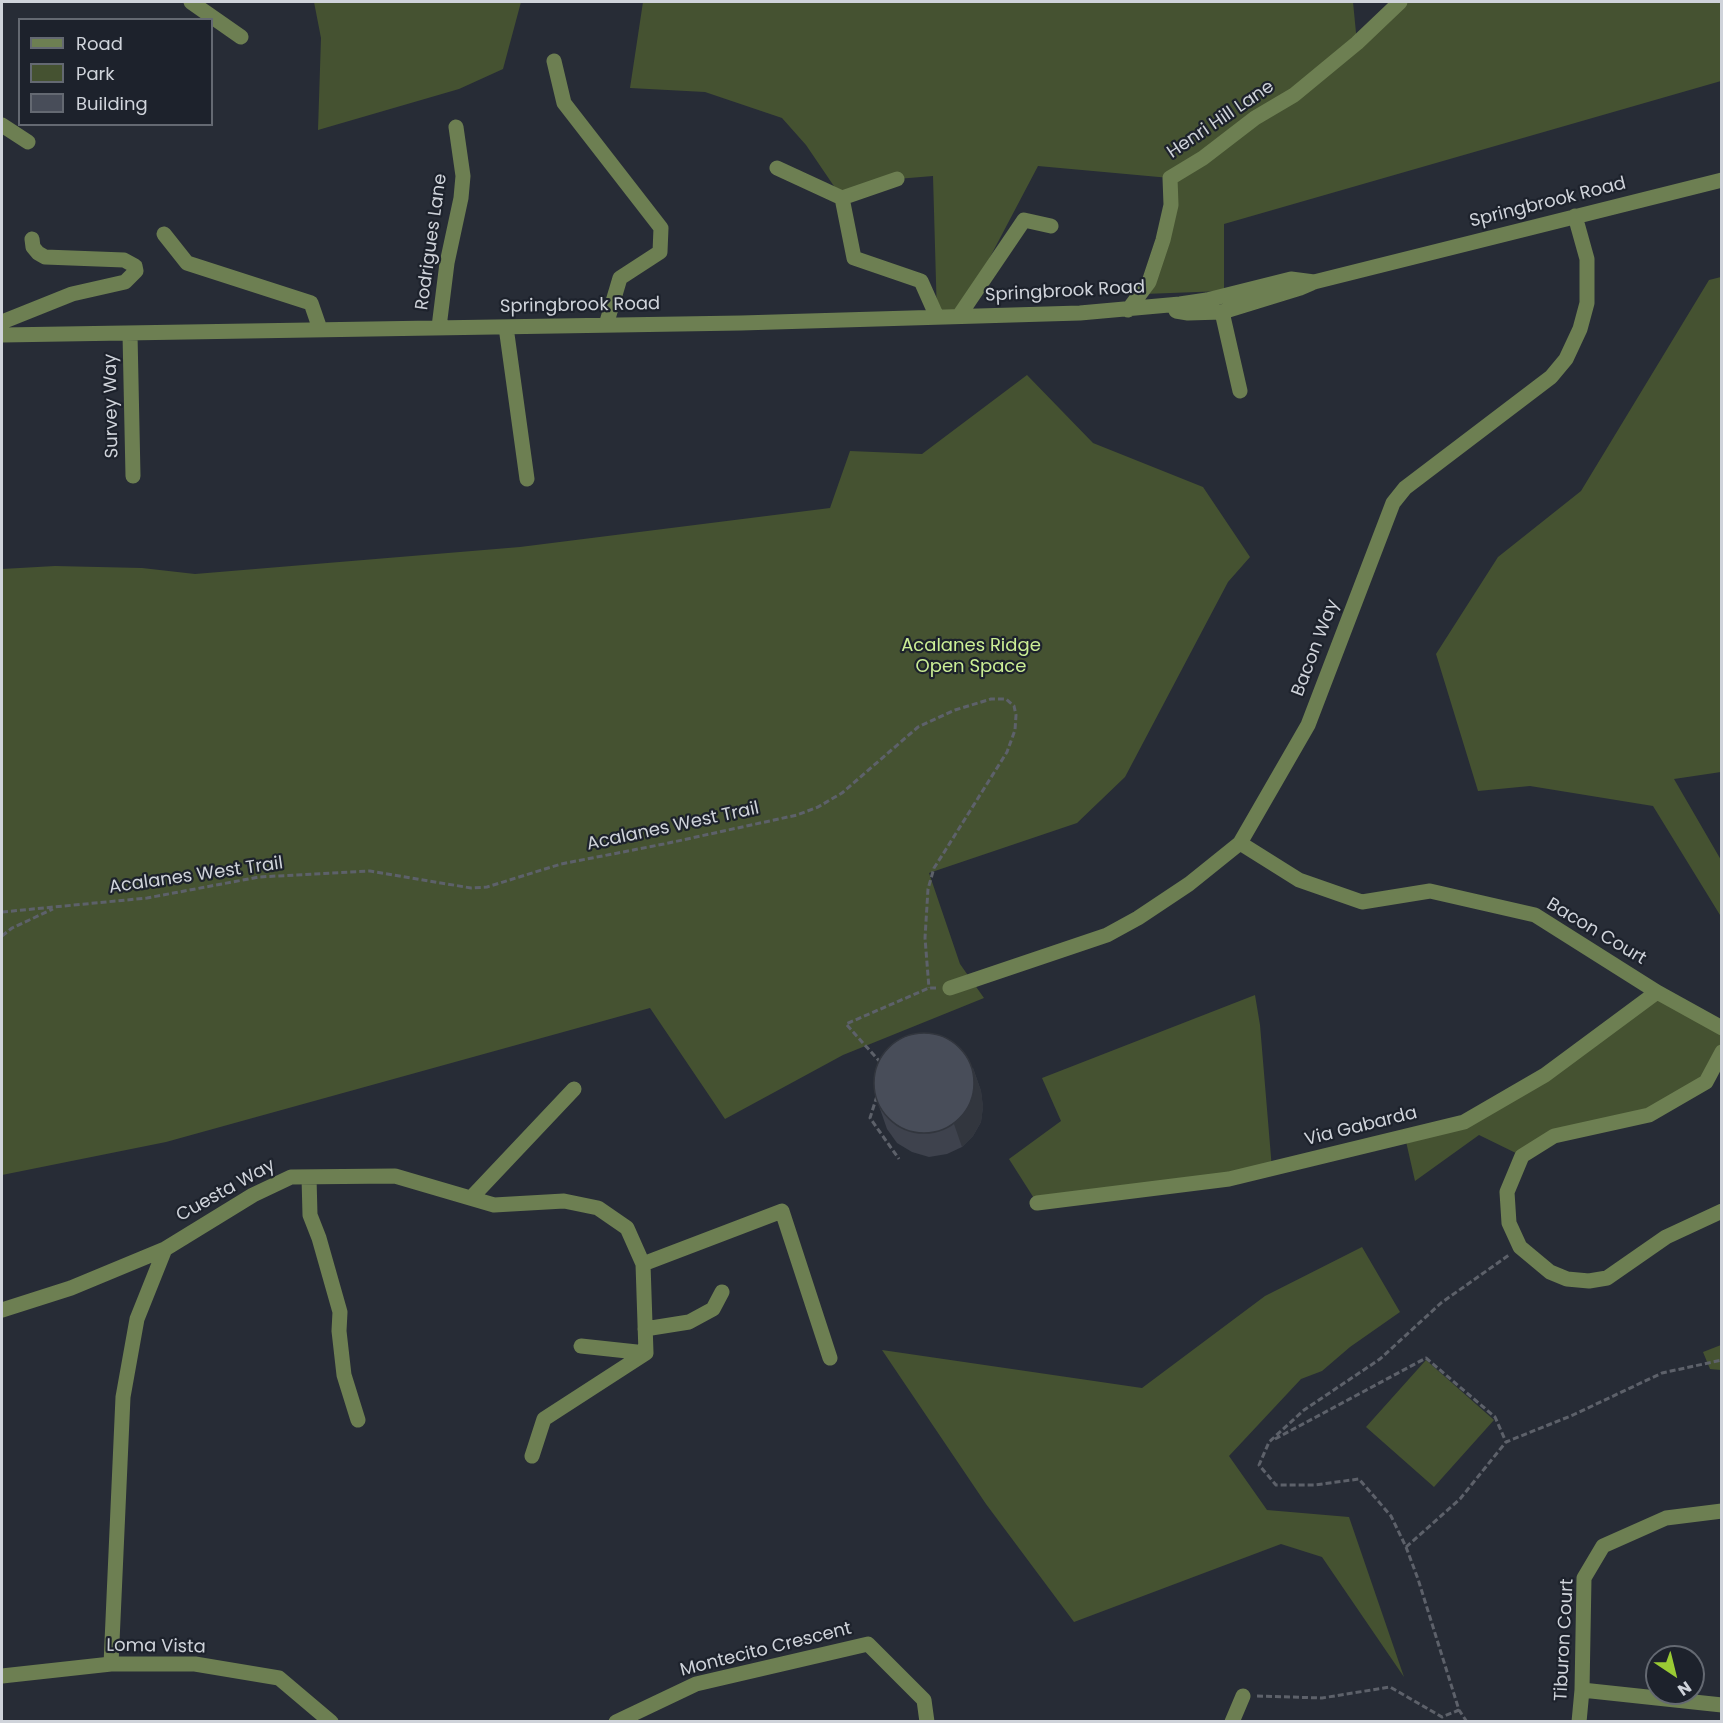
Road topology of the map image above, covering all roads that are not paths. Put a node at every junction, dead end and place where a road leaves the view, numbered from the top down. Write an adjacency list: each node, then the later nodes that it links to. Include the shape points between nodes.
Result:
1 (191, 2): 3 (street)
2 (1400, 2): 18 (street, Henri Hill Lane, via 1357,44 1294,95 1170,178 1171,206 1163,240 1149,282)
3 (241, 37)
4 (554, 61): 23 (street, via 564,103 661,228 660,252 620,278)
5 (2, 125): 7 (street)
6 (456, 127): 24 (street, Rodrigues Lane, via 463,176)
7 (28, 142)
8 (777, 168): 11 (street)
9 (897, 179): 11 (street)
10 (1722, 180): 12 (street, Springbrook Road)
11 (842, 198): 21 (street, via 854,258 921,281)
12 (1575, 216): 16 (street, Springbrook Road); 32 (street, Bacon Way, via 1587,259 1587,303 1566,359 1551,377 1405,488 1393,503 1308,725)
13 (1051, 226): 20 (street, via 1024,220)
14 (164, 234): 26 (street, via 187,263 311,303)
15 (32, 239): 22 (street, via 33,247 45,257 124,260 136,271 125,282 72,294)
16 (1314, 282): 17 (street, Springbrook Road, via 1292,279); 19 (street, Springbrook Road)
17 (1158, 308): 18 (street, Springbrook Road); 19 (street, Springbrook Road, via 1188,313)
18 (1128, 310): 20 (street, Springbrook Road)
19 (1222, 312): 29 (street)
20 (959, 316): 21 (street, Springbrook Road)
21 (937, 317): 23 (street, Springbrook Road)
22 (2, 322)
23 (606, 325): 25 (street, Springbrook Road)
24 (439, 327): 25 (street, Springbrook Road); 26 (street, Springbrook Road)
25 (506, 327): 31 (street)
26 (320, 329): 27 (street, Springbrook Road)
27 (130, 334): 28 (street, Springbrook Road); 30 (street, Survey Way)
28 (2, 335)
29 (1240, 392)
30 (133, 476)
31 (527, 479)
32 (1240, 843): 33 (street, Bacon Way, via 1189,884 1107,935); 34 (street, Bacon Court, via 1299,880 1362,902 1430,891 1535,915)
33 (950, 988)
34 (1657, 992): 35 (street, Bacon Court); 40 (street, Via Gabarda, via 1545,1075 1464,1122 1229,1179)
35 (1722, 1028)
36 (1722, 1052): 41 (street, via 1706,1082 1649,1115 1554,1136 1522,1156 1507,1192 1509,1223 1520,1247 1550,1272 1589,1281 1607,1278 1666,1237)
37 (574, 1089): 39 (street)
38 (309, 1177): 39 (street, Cuesta Way, via 395,1176); 42 (street, Cuesta Way, via 291,1177 253,1195); 50 (street, via 310,1215 340,1312 344,1375)
39 (471, 1198): 43 (street, Cuesta Way, via 494,1205 564,1201 598,1208 627,1228)
40 (1037, 1203)
41 (1722, 1211)
42 (165, 1249): 45 (street, Cuesta Way, via 70,1288); 53 (street, via 137,1319 123,1397)
43 (643, 1264): 46 (street, Cuesta Way); 49 (street, via 782,1211)
44 (722, 1292): 46 (street, via 713,1309 688,1322)
45 (2, 1310)
46 (645, 1329): 48 (street, Cuesta Way)
47 (581, 1346): 48 (street)
48 (646, 1353): 51 (street, via 544,1419)
49 (830, 1358)
50 (358, 1420)
51 (532, 1456)
52 (1722, 1511): 55 (street, Tiburon Court, via 1666,1518 1603,1546 1584,1578)
53 (111, 1664): 54 (street, Loma Vista); 58 (street, Loma Vista, via 195,1664 279,1678)
54 (2, 1676)
55 (1582, 1690): 57 (street); 62 (street, Tiburon Court)
56 (1243, 1695): 61 (street)
57 (1722, 1705)
58 (331, 1722)
59 (615, 1722): 60 (street, Montecito Crescent, via 696,1684 868,1644 924,1700)
60 (927, 1722)
61 (1232, 1722)
62 (1579, 1722)

